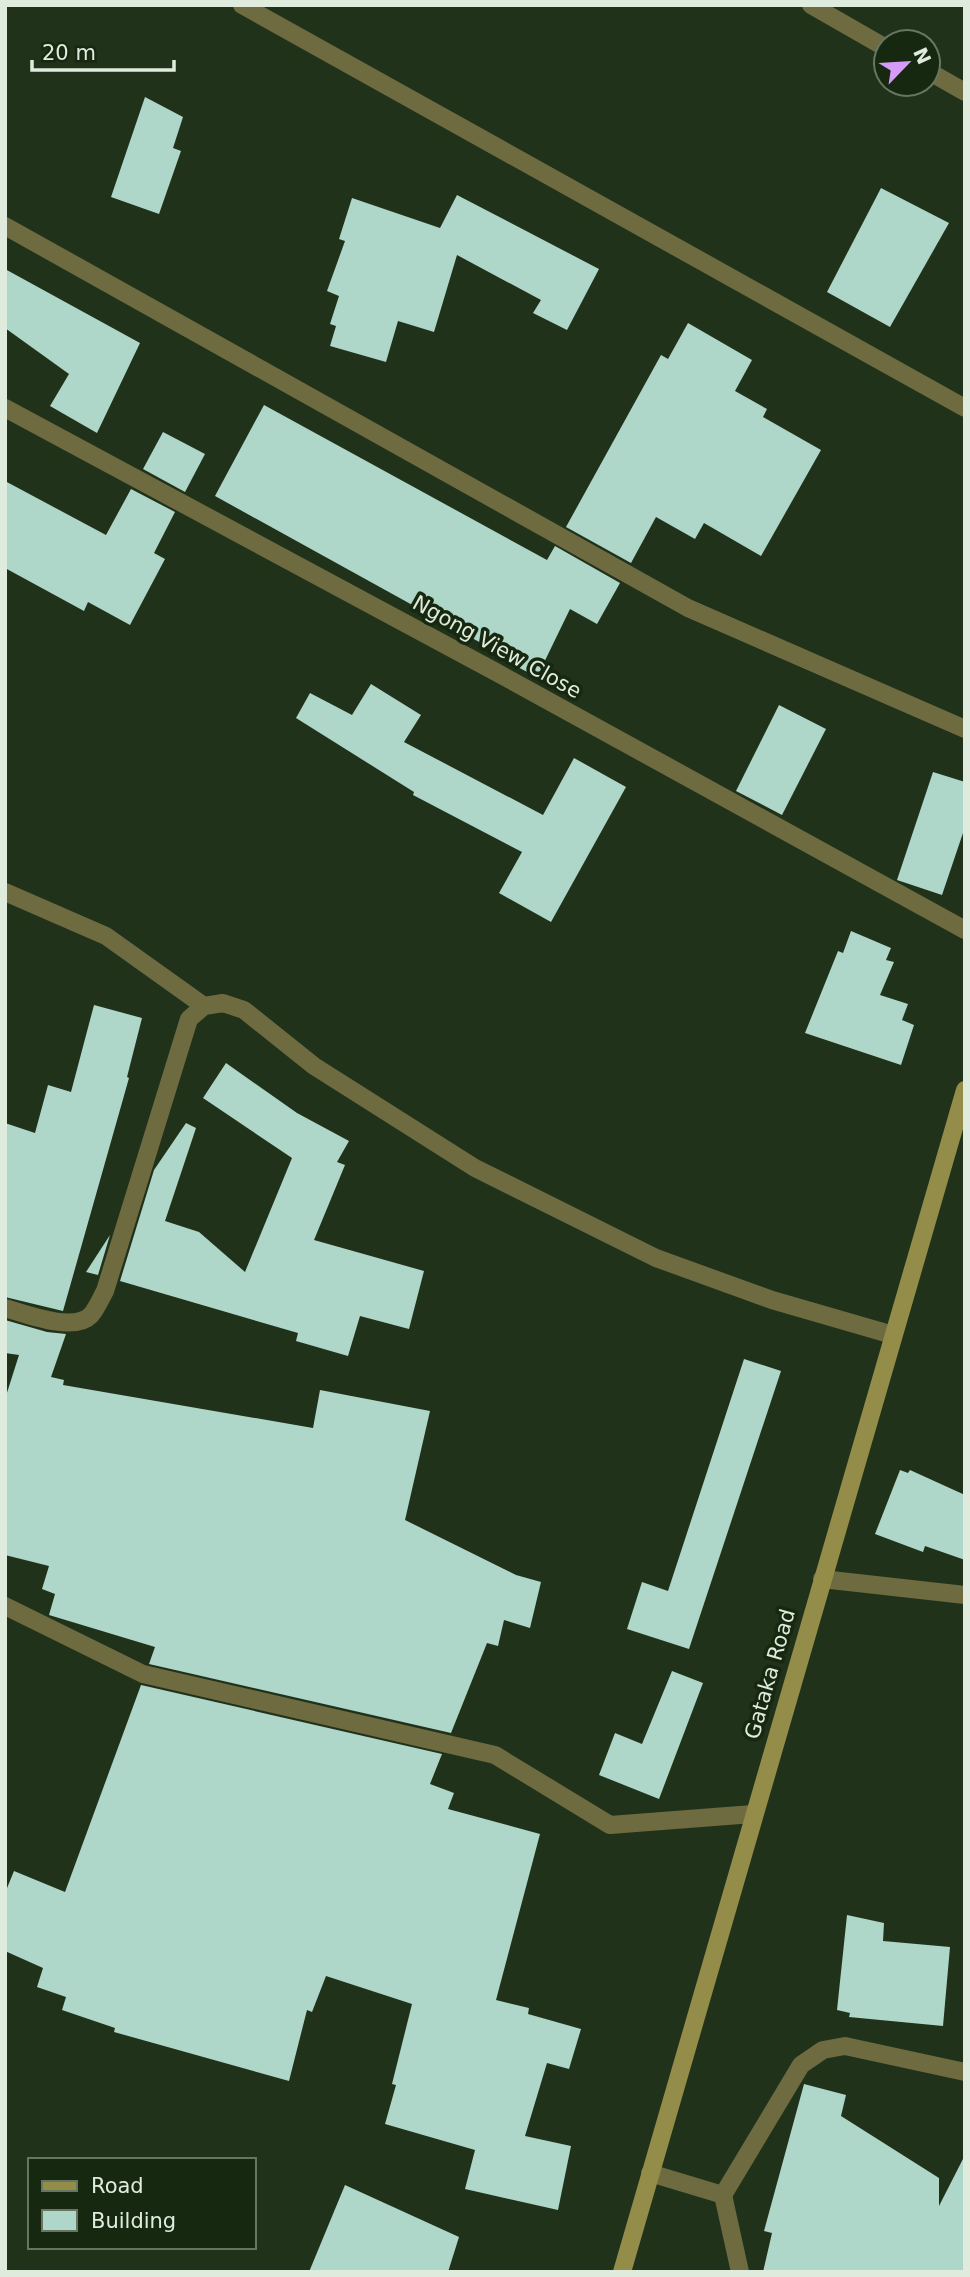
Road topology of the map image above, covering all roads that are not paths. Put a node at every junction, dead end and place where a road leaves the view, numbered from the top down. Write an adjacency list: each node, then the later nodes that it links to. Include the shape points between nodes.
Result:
1 (242, 5): 8 (street)
2 (811, 5): 3 (street)
3 (872, 40)
4 (942, 79): 5 (street)
5 (965, 92)
6 (5, 226): 9 (street, via 688,608)
7 (5, 408): 11 (street, Ngong View Close)
8 (965, 408)
9 (965, 729)
10 (5, 892): 12 (street, via 106,936)
11 (965, 930)
12 (204, 1006): 14 (street, via 189,1019 105,1291 91,1315 79,1322 49,1321); 15 (street, via 223,1003 244,1010 314,1066 475,1168 656,1258 772,1300)
13 (965, 1090): 15 (street, Gataka Road)
14 (5, 1308)
15 (894, 1335): 16 (street, Gataka Road)
16 (821, 1579): 17 (street); 19 (street, Gataka Road)
17 (965, 1595)
18 (5, 1606): 19 (street, via 143,1674 495,1755 610,1825)
19 (753, 1814): 21 (street, Gataka Road)
20 (965, 2072): 22 (street, via 845,2046 822,2050 801,2065)
21 (650, 2173): 22 (street); 23 (street, Gataka Road)
22 (723, 2196): 24 (street)
23 (622, 2272)
24 (740, 2272)

